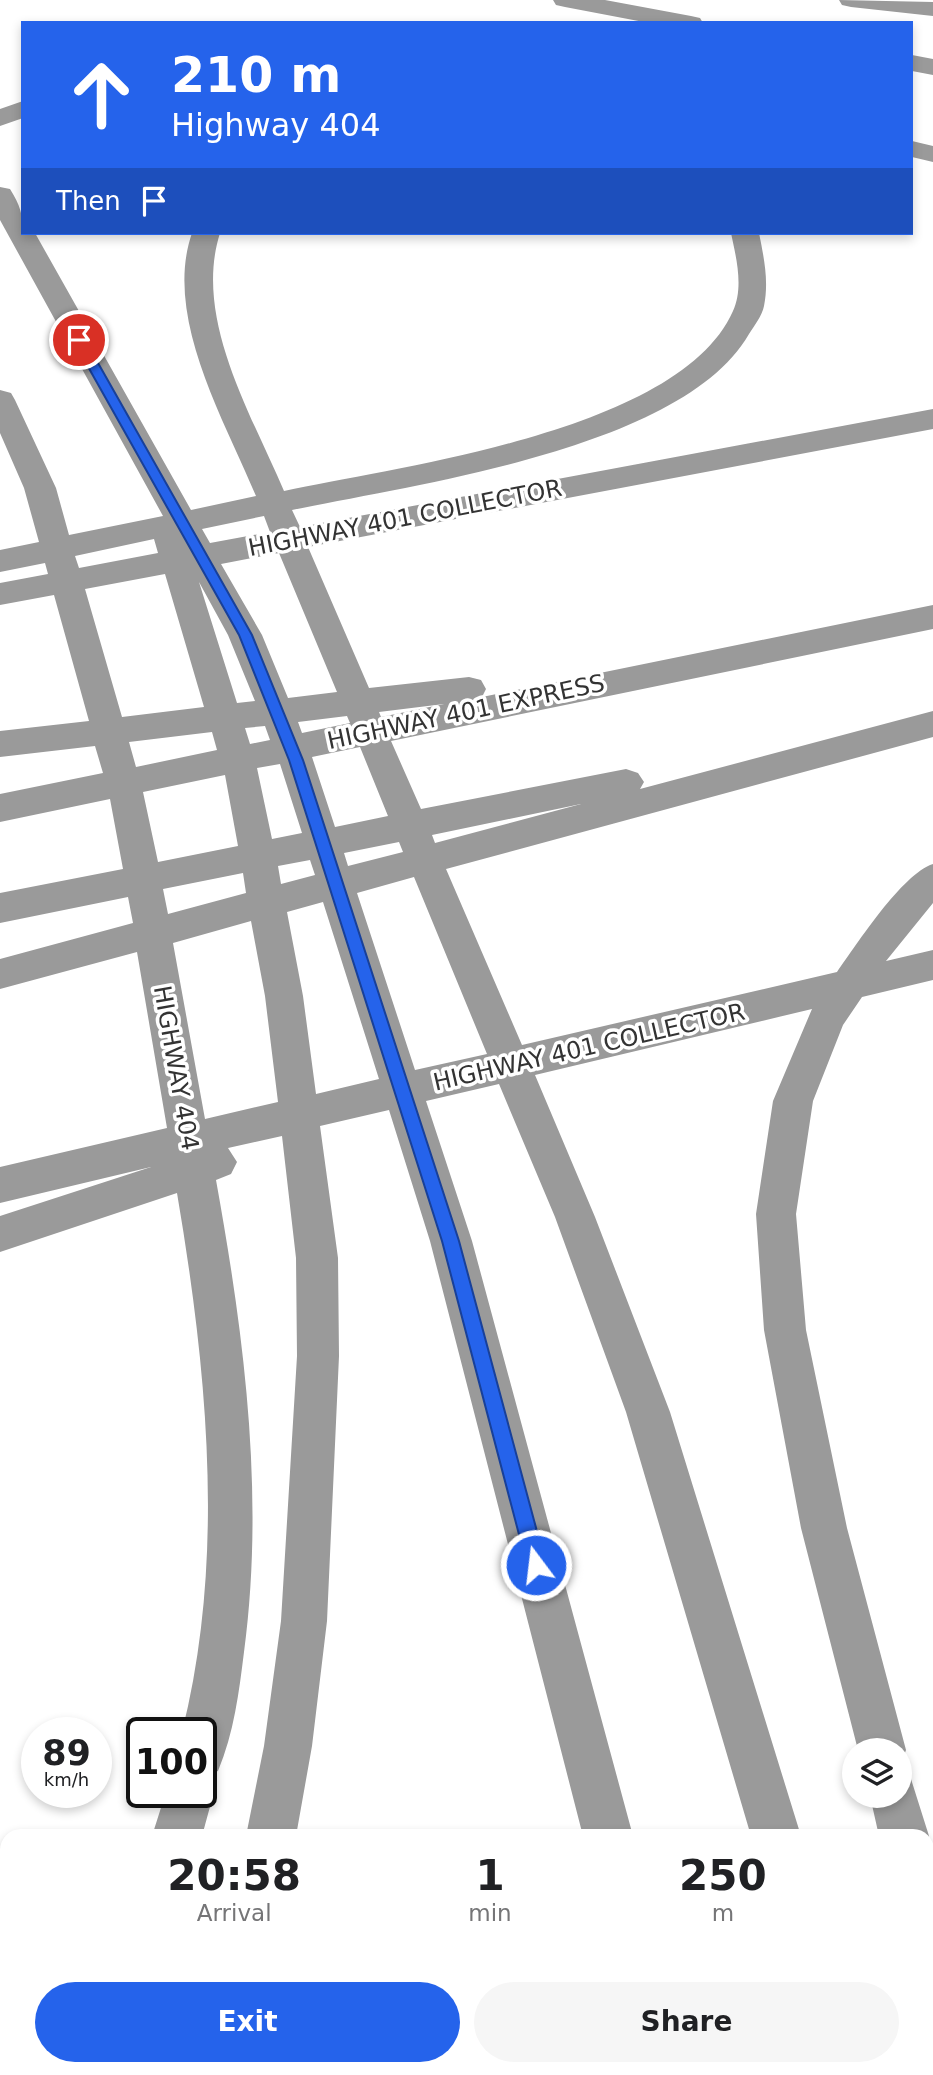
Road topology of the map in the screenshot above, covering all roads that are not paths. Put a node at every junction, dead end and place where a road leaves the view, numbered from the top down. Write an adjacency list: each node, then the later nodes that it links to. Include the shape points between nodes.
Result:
1 (565, 0): 4 (highway)
2 (851, 0): 3 (highway)
3 (933, 9)
4 (680, 21)
5 (913, 63): 6 (highway)
6 (933, 67)
7 (913, 85): 8 (highway)
8 (933, 88)
9 (21, 110): 10 (highway)
10 (0, 118)
11 (913, 149): 12 (highway)
12 (933, 155)
13 (0, 195): 14 (highway)
14 (21, 233)
15 (22, 235): 20 (highway)
16 (206, 235): 42 (highway, via 196,274 200,315 211,354 575,1217 648,1412)
17 (745, 235): 21 (highway, via 753,270 749,309 727,345 687,382 649,405 607,423 489,458)
18 (0, 400): 35 (highway, HIGHWAY 404, via 40,488 132,814 213,1281 231,1514 227,1607)
19 (933, 419): 22 (highway, HIGHWAY 401 COLLECTOR)
20 (146, 460): 40 (highway, via 243,778 284,996 317,1258 318,1356 304,1621); 41 (highway, via 245,635 296,760 451,1241)
21 (0, 561)
22 (0, 594)
23 (933, 617): 24 (highway, HIGHWAY 401 EXPRESS)
24 (728, 658): 26 (highway); 27 (highway, HIGHWAY 401 EXPRESS)
25 (933, 722): 29 (highway); 31 (highway)
26 (0, 744)
27 (0, 808)
28 (933, 878): 36 (highway, via 881,938 827,1018 793,1101 776,1214 785,1330 821,1515)
29 (0, 908)
30 (933, 965): 32 (highway, HIGHWAY 401 COLLECTOR)
31 (0, 974)
32 (471, 1075): 33 (highway, HIGHWAY 401 COLLECTOR); 34 (highway)
33 (0, 1185)
34 (0, 1234)
35 (210, 1717)
36 (879, 1738)
37 (185, 1808): 39 (highway)
38 (897, 1808): 43 (highway)
39 (179, 1829)
40 (272, 1829)
41 (606, 1829)
42 (774, 1829)
43 (902, 1829)

